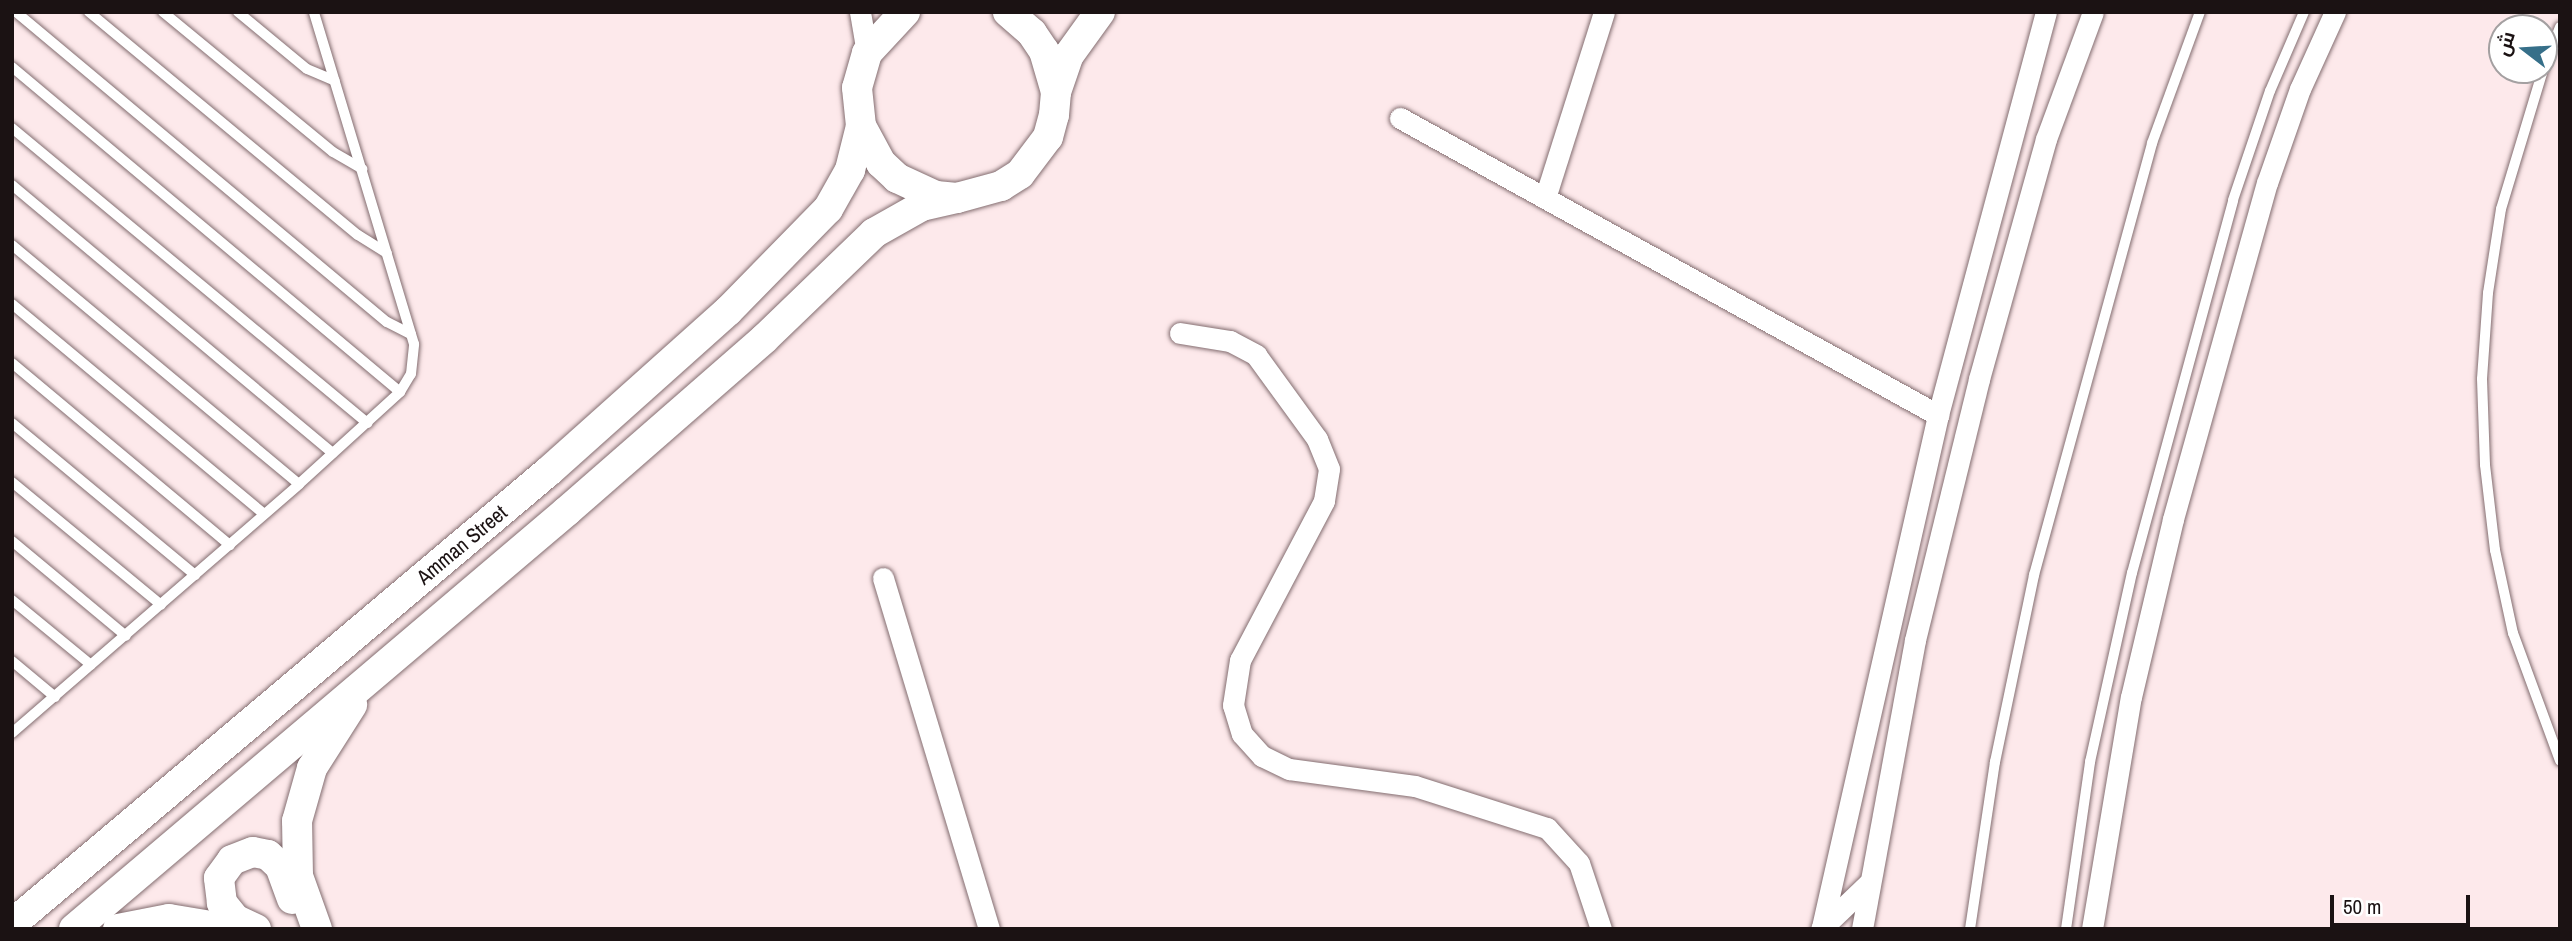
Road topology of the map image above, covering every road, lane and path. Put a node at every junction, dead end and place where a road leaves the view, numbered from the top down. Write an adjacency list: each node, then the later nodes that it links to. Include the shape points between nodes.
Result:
1 (16, 12): 32 (lane, via 387,322)
2 (89, 12): 29 (lane, via 358,235)
3 (163, 12): 24 (lane, via 333,152)
4 (238, 12): 18 (lane, via 307,69)
5 (314, 12): 18 (lane)
6 (860, 12): 16 (street)
7 (905, 12): 16 (main road)
8 (1008, 12): 20 (main road, via 1044,51)
9 (1100, 12): 20 (main road, via 1069,55)
10 (1604, 12): 27 (street)
11 (2046, 12): 35 (street)
12 (2093, 12): 55 (street, via 2046,139 1979,379 1914,640)
13 (2200, 12): 66 (lane, via 2152,143 2034,575 1995,762)
14 (2304, 12): 67 (lane, via 2236,189 2132,573 2090,762)
15 (2335, 12): 68 (street, via 2300,89 2267,183 2173,519 2131,697)
16 (867, 53): 22 (main road, via 857,89)
17 (12, 67): 34 (lane)
18 (335, 81): 24 (lane)
19 (2539, 84): 54 (lane, via 2501,209 2488,293 2482,379 2485,465 2495,550 2513,634)
20 (1056, 92): 26 (main road, Amman Street, via 1048,137 1036,157 1001,186)
21 (1400, 118): 27 (street)
22 (861, 126): 26 (main road, via 869,146 897,178 925,192); 56 (main road, Amman Street, via 850,170 828,209 728,311 528,488)
23 (12, 128): 37 (lane)
24 (362, 169): 29 (lane)
25 (12, 185): 38 (lane)
26 (957, 198): 51 (main road, Amman Street, via 922,206 874,233 731,368)
27 (1545, 198): 35 (street)
28 (12, 245): 40 (lane)
29 (387, 253): 32 (lane)
30 (12, 304): 41 (lane)
31 (1180, 333): 64 (street, via 1230,341 1256,355 1317,439 1329,469 1324,501 1240,660 1233,705 1242,734 1262,756 1289,769 1415,786 1547,828 1579,863)
32 (411, 334): 34 (lane, via 414,364)
33 (12, 363): 43 (lane)
34 (400, 392): 37 (lane)
35 (1938, 415): 58 (street)
36 (12, 423): 44 (lane)
37 (367, 423): 38 (lane)
38 (333, 453): 40 (lane)
39 (12, 482): 47 (lane)
40 (299, 484): 41 (lane)
41 (264, 514): 43 (lane)
42 (12, 541): 48 (lane)
43 (230, 545): 44 (lane)
44 (195, 575): 47 (lane)
45 (883, 578): 63 (street)
46 (12, 600): 50 (lane)
47 (161, 605): 48 (lane)
48 (125, 636): 50 (lane)
49 (12, 661): 52 (lane)
50 (91, 665): 52 (lane)
51 (366, 681): 57 (main road, via 312,768 300,803 298,876); 59 (main road, Amman Street)
52 (55, 696): 53 (lane)
53 (15, 726)
54 (2560, 761)
55 (1868, 884): 58 (street); 65 (street)
56 (12, 923)
57 (316, 928): 62 (main road, via 299,914 280,866 268,855 253,852 226,865 218,886 227,912)
58 (1822, 928)
59 (74, 929)
60 (118, 929): 61 (main road, via 169,919)
61 (229, 929)
62 (256, 929)
63 (989, 929)
64 (1601, 929)
65 (1862, 929)
66 (1970, 929)
67 (2066, 929)
68 (2092, 929)

